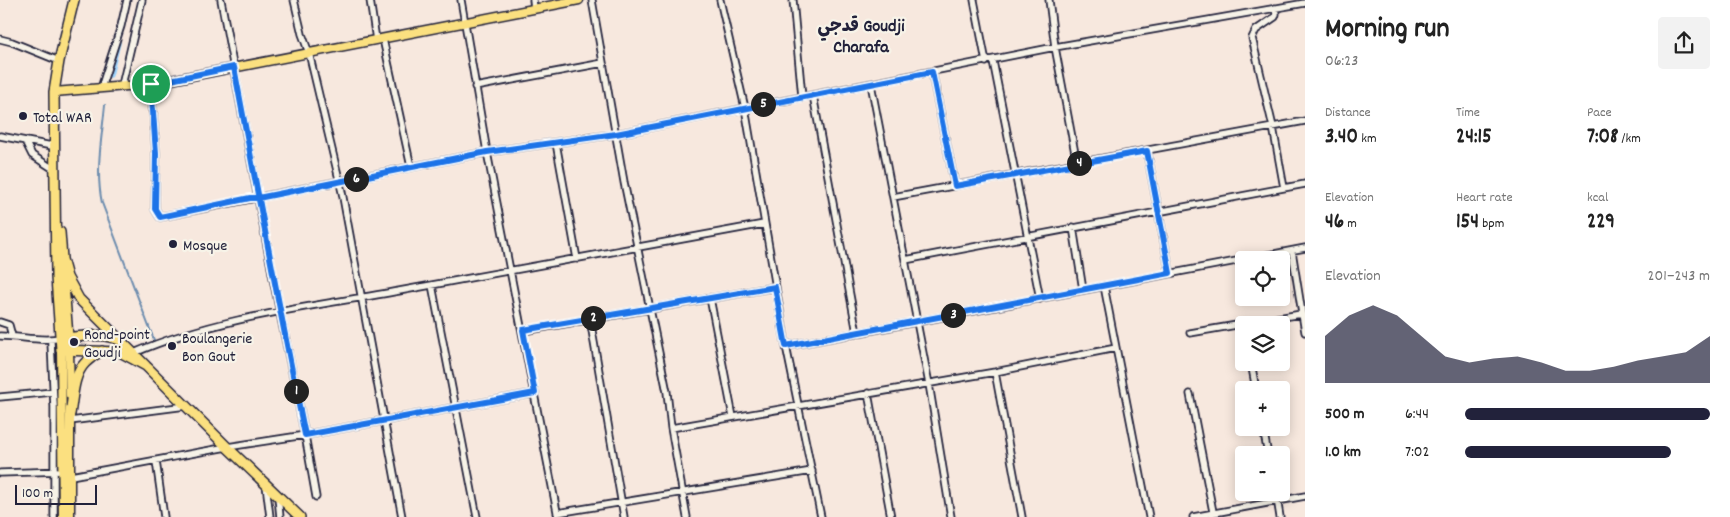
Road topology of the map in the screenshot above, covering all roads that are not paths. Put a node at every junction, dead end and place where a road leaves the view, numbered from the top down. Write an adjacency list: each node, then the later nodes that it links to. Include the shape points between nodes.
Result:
1 (74, 0): 24 (highway)
2 (127, 0): 32 (street)
3 (142, 0): 31 (street)
4 (221, 0): 27 (street)
5 (294, 0): 22 (street)
6 (370, 0): 20 (street)
7 (460, 0): 18 (street)
8 (533, 0): 17 (street)
9 (579, 0): 17 (main road)
10 (592, 0): 26 (street)
11 (720, 0): 37 (street)
12 (793, 0): 36 (street)
13 (974, 0): 25 (street)
14 (1049, 0): 21 (street)
15 (1305, 3): 16 (street)
16 (1275, 8): 21 (street); 39 (street, via 1275,17 1256,30 1252,38)
17 (534, 9): 18 (main road)
18 (464, 23): 20 (main road); 33 (street)
19 (0, 38): 24 (street)
20 (380, 40): 22 (main road); 48 (street)
21 (1055, 47): 23 (street); 46 (street)
22 (309, 53): 27 (main road); 50 (street)
23 (993, 60): 25 (street); 49 (street)
24 (59, 61): 34 (highway)
25 (986, 62): 28 (street)
26 (603, 63): 33 (street); 40 (street)
27 (234, 67): 29 (main road); 56 (street)
28 (932, 72): 30 (street); 52 (street)
29 (151, 84): 31 (main road); 56 (street, via 156,214 160,217)
30 (871, 84): 35 (street); 55 (street)
31 (122, 85): 32 (main road)
32 (101, 88): 34 (main road)
33 (475, 88): 45 (street)
34 (54, 92): 47 (highway)
35 (813, 95): 36 (street); 86 (street)
36 (802, 97): 37 (street)
37 (745, 108): 40 (street); 58 (street)
38 (1305, 121): 39 (street)
39 (1272, 127): 44 (street); 53 (street)
40 (616, 134): 43 (street); 61 (street)
41 (0, 137): 42 (street)
42 (24, 141): 47 (street, via 32,156); 47 (street, via 52,146)
43 (556, 143): 45 (street); 64 (street)
44 (1147, 151): 46 (street); 57 (street)
45 (487, 152): 48 (street); 67 (street)
46 (1077, 164): 49 (street)
47 (55, 165): 54 (highway)
48 (411, 167): 50 (street)
49 (1015, 175): 52 (street); 60 (street)
50 (340, 182): 56 (street); 73 (street)
51 (1305, 184): 53 (street)
52 (955, 186): 55 (street)
53 (1284, 188): 57 (street)
54 (56, 192): 65 (highway); 90 (highway, via 56,277)
55 (893, 197): 66 (street)
56 (258, 198): 77 (street)
57 (1158, 211): 59 (street); 68 (street)
58 (764, 224): 61 (street); 71 (street)
59 (1073, 228): 60 (street); 72 (street)
60 (1027, 237): 66 (street); 75 (street)
61 (638, 247): 64 (street); 76 (street)
62 (1305, 248): 63 (street)
63 (1292, 251): 68 (street); 78 (street)
64 (577, 258): 67 (street)
65 (62, 259): 90 (highway); 92 (highway, via 79,299)
66 (905, 260): 82 (street)
67 (511, 271): 69 (street); 84 (street)
68 (1170, 273): 70 (street)
69 (432, 285): 73 (street); 108 (street)
70 (1104, 286): 72 (street); 94 (street)
71 (775, 287): 74 (street); 93 (street)
72 (1083, 290): 75 (street)
73 (362, 298): 77 (street); 111 (street)
74 (710, 298): 76 (street); 110 (street)
75 (1040, 299): 82 (street)
76 (650, 308): 80 (street); 112 (street)
77 (280, 312): 97 (street, via 180,335); 113 (street)
78 (1301, 314): 79 (street); 85 (street)
79 (1290, 316)
80 (590, 319): 84 (street); 127 (street)
81 (0, 322): 89 (street, via 9,325)
82 (916, 322): 86 (street); 100 (street)
83 (1235, 327): 87 (street)
84 (523, 330): 102 (street)
85 (1305, 332)
86 (857, 333): 93 (street)
87 (1190, 333)
88 (0, 336): 89 (street)
89 (12, 336): 91 (street)
90 (64, 338): 91 (street); 92 (highway, via 105,335); 95 (highway)
91 (49, 342): 95 (street); 101 (street)
92 (125, 344): 97 (highway)
93 (786, 346): 106 (street)
94 (1116, 348): 99 (street); 145 (street)
95 (65, 350): 96 (highway); 109 (main road); 117 (main road)
96 (102, 351): 98 (highway, via 125,353); 109 (highway, via 80,369)
97 (134, 353): 98 (highway)
98 (146, 366): 107 (highway)
99 (995, 372): 100 (street); 144 (street)
100 (929, 384): 103 (street); 143 (street)
101 (53, 392): 105 (street); 116 (street)
102 (535, 393): 108 (street); 128 (street)
103 (868, 393): 106 (street); 142 (street)
104 (1190, 394): 129 (street)
105 (0, 397)
106 (799, 405): 110 (street); 118 (street)
107 (186, 406): 109 (street); 114 (highway)
108 (455, 407): 111 (street); 138 (street)
109 (70, 417): 120 (main road)
110 (733, 417): 112 (street)
111 (385, 420): 113 (street); 137 (street)
112 (671, 428): 122 (street)
113 (305, 435): 114 (street); 125 (street)
114 (227, 447): 115 (street); 121 (highway)
115 (156, 461): 120 (street); 133 (street)
116 (53, 471): 117 (street); 119 (street); 130 (street)
117 (62, 471): 131 (main road)
118 (812, 471): 122 (street); 141 (street)
119 (0, 473)
120 (71, 476): 132 (main road)
121 (266, 485): 123 (highway); 134 (street)
122 (683, 492): 127 (street); 140 (street)
123 (278, 496): 135 (street); 136 (highway)
124 (1305, 496): 126 (street)
125 (316, 497)
126 (1278, 502): 129 (street); 147 (street)
127 (622, 503): 128 (street); 139 (street)
128 (558, 515)
129 (1213, 515): 146 (street)
130 (54, 517)
131 (63, 517)
132 (70, 517)
133 (164, 517)
134 (270, 517)
135 (280, 517)
136 (300, 517)
137 (402, 517)
138 (477, 517)
139 (624, 517)
140 (688, 517)
141 (821, 517)
142 (890, 517)
143 (951, 517)
144 (1022, 517)
145 (1149, 517)
146 (1194, 517)
147 (1280, 517)

